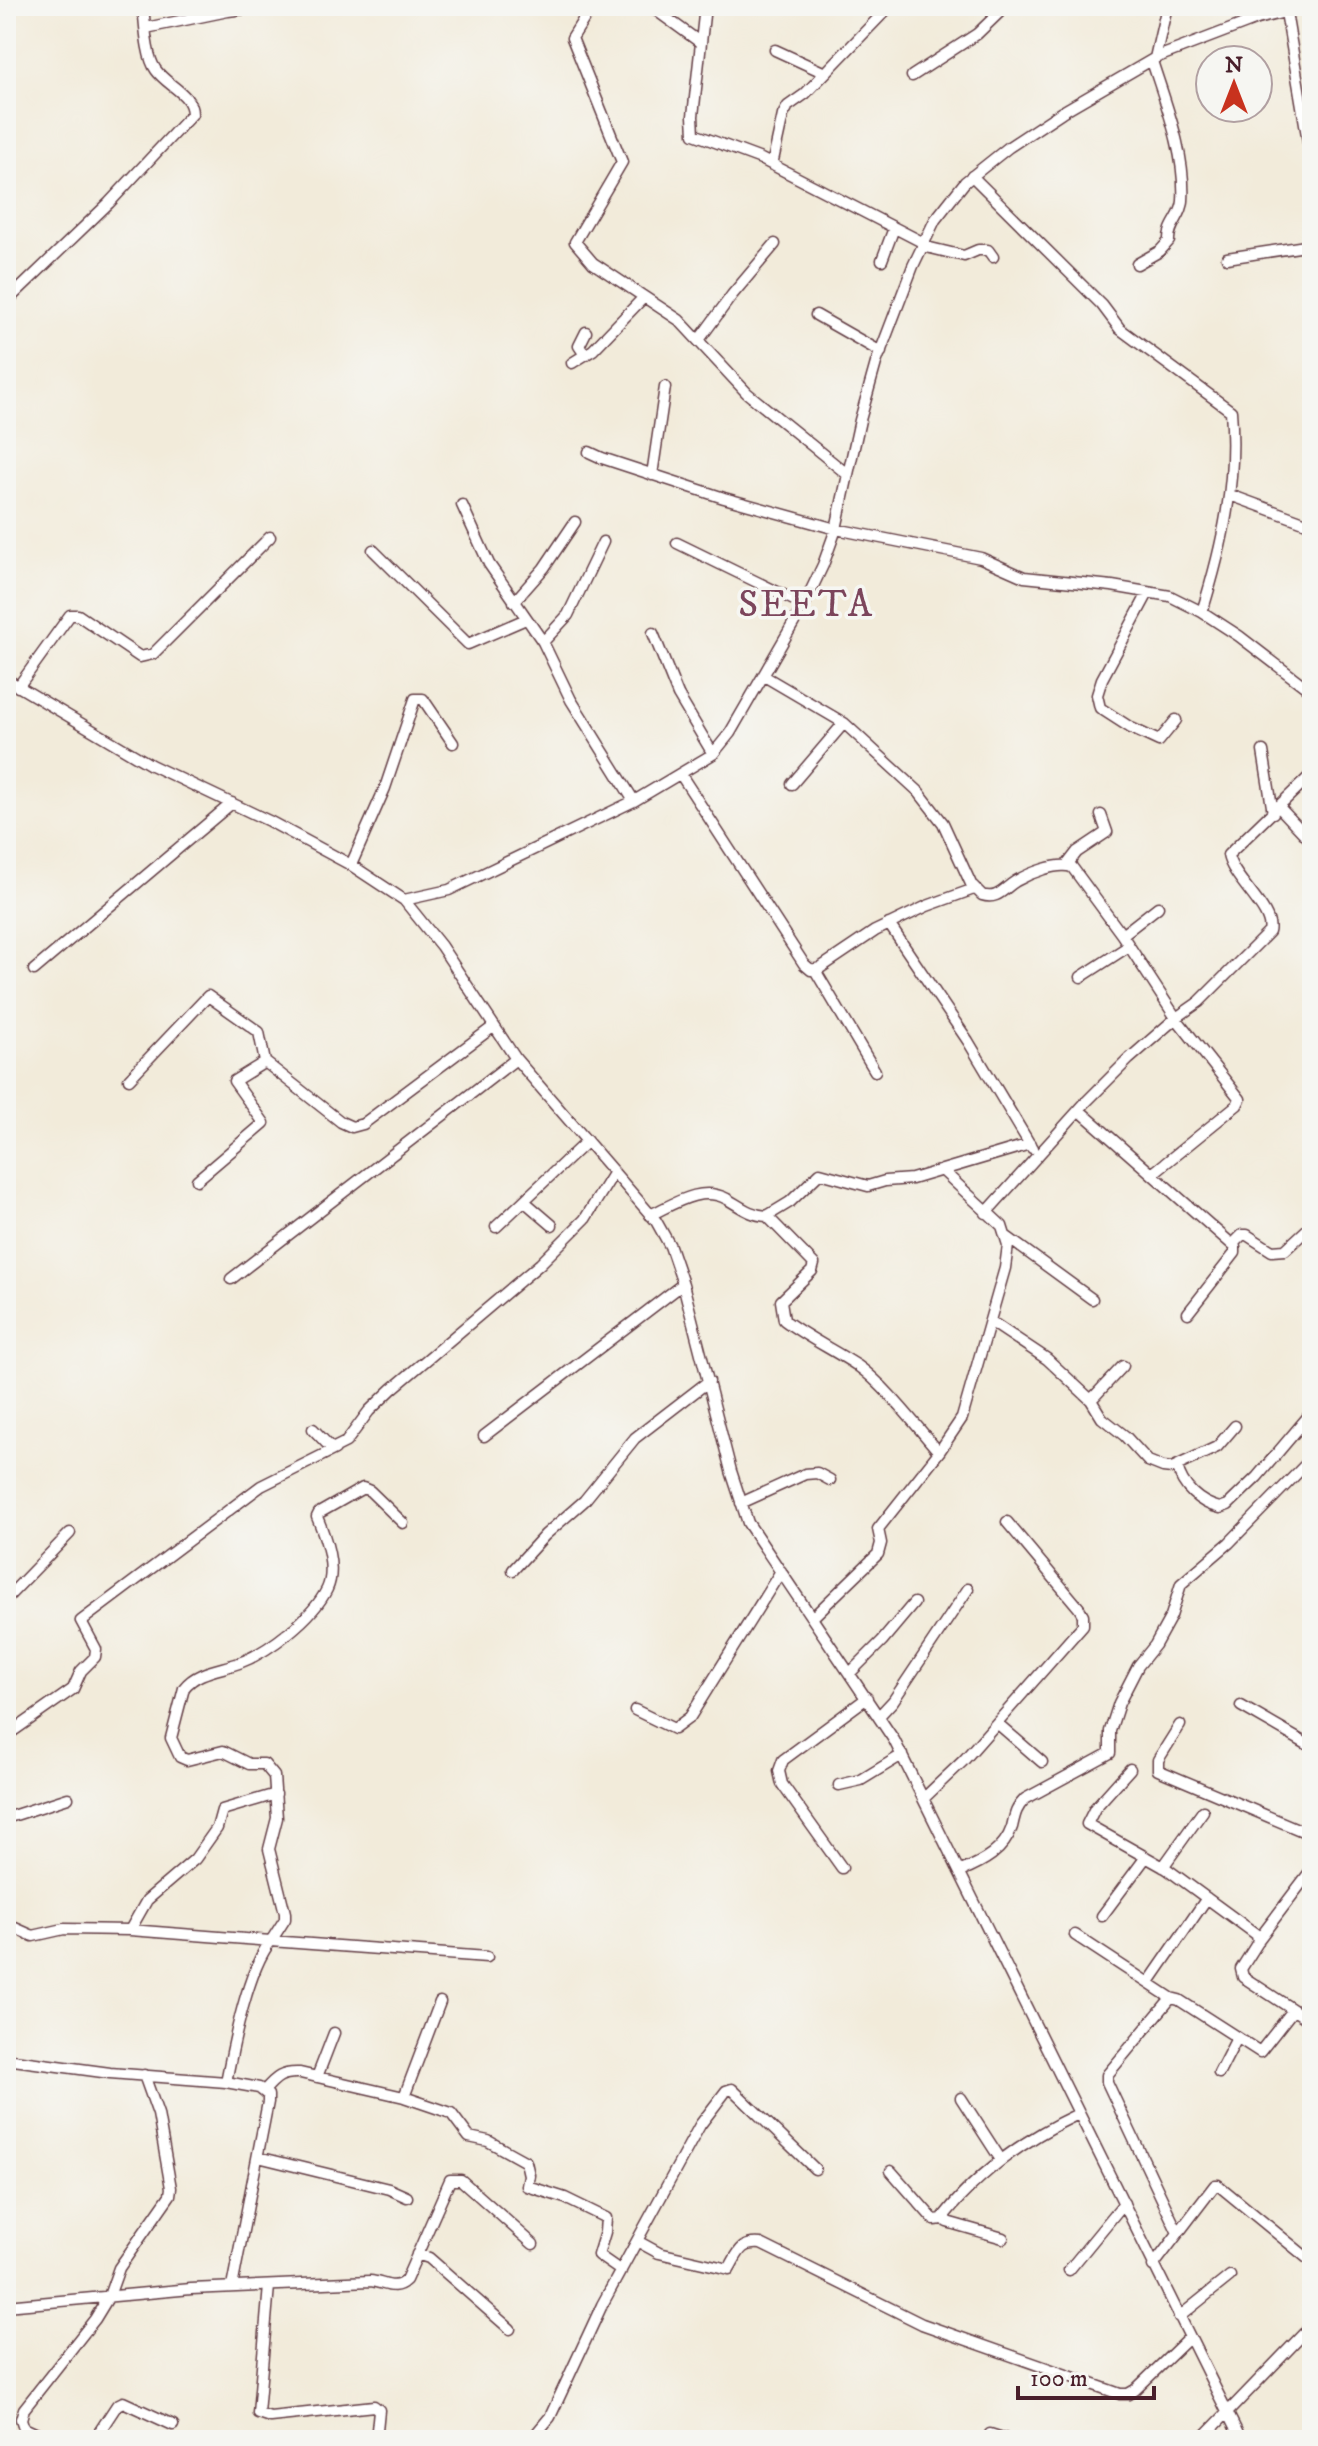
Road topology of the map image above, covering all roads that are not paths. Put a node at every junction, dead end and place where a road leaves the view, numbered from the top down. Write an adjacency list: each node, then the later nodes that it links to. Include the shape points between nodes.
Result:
1 (143, 6): 11 (street)
2 (266, 6): 11 (street)
3 (592, 6): 28 (street, via 572,38 622,162 575,242 593,263)
4 (650, 6): 12 (street)
5 (705, 6): 12 (street)
6 (890, 6): 15 (street)
7 (1006, 6): 16 (street, via 977,34)
8 (1167, 6): 14 (street)
9 (1308, 6): 10 (street)
10 (1286, 12): 14 (street); 18 (street)
11 (146, 28): 29 (street, via 155,69 187,98 192,114)
12 (701, 43): 17 (street, via 694,134)
13 (775, 50): 15 (street)
14 (1154, 60): 19 (street, via 1062,112); 27 (street, via 1177,148 1183,200 1169,241)
15 (825, 73): 17 (street, via 788,106)
16 (912, 76)
17 (772, 165): 20 (street)
18 (1312, 165)
19 (972, 176): 22 (street, via 935,220); 40 (street, via 1120,329 1231,411)
20 (894, 228): 22 (street); 26 (street)
21 (775, 244): 32 (street)
22 (923, 245): 24 (street, via 964,256 988,250); 33 (street)
23 (1312, 245): 25 (street)
24 (993, 257)
25 (1227, 258)
26 (882, 260)
27 (1137, 264)
28 (644, 297): 32 (street); 34 (street)
29 (6, 302)
30 (816, 315): 33 (street)
31 (586, 332): 34 (street, via 579,346)
32 (699, 340): 38 (street, via 747,393)
33 (881, 352): 38 (street)
34 (585, 355): 35 (street)
35 (572, 363)
36 (665, 387): 39 (street)
37 (589, 452): 39 (street)
38 (847, 474): 44 (street)
39 (652, 475): 44 (street)
40 (1230, 495): 43 (street); 52 (street)
41 (462, 505): 50 (street, via 489,564)
42 (575, 522): 50 (street)
43 (1312, 525)
44 (836, 529): 49 (street, via 981,558 1024,577); 51 (street)
45 (270, 537): 58 (street, via 153,654 136,655 73,614)
46 (603, 542): 55 (street, via 568,615)
47 (677, 543): 51 (street)
48 (373, 550): 53 (street, via 468,644)
49 (1148, 593): 52 (street, via 1170,596); 60 (street, via 1097,695 1100,708 1159,741)
50 (514, 602): 53 (street)
51 (804, 605): 56 (street)
52 (1202, 612): 59 (street)
53 (526, 619): 55 (street)
54 (653, 633): 64 (street, via 678,695)
55 (543, 642): 68 (street, via 571,700)
56 (764, 676): 61 (street); 64 (street)
57 (7, 680): 58 (street)
58 (18, 687): 69 (street, via 151,765)
59 (1312, 692)
60 (1176, 720)
61 (844, 723): 67 (street); 75 (street, via 918,791 943,823)
62 (453, 743): 73 (street, via 423,699 415,699 385,788)
63 (1263, 751): 70 (street)
64 (713, 754): 66 (street)
65 (1312, 774): 70 (street)
66 (681, 775): 68 (street); 82 (street, via 804,964)
67 (792, 784)
68 (634, 801): 76 (street, via 449,890)
69 (232, 803): 73 (street); 81 (street)
70 (1276, 810): 72 (street); 84 (street, via 1228,858 1269,921 1269,932)
71 (1101, 815): 74 (street, via 1107,832)
72 (1312, 842)
73 (351, 865): 76 (street)
74 (1067, 865): 75 (street, via 1017,881 991,898); 79 (street)
75 (974, 889): 78 (street)
76 (404, 900): 85 (street)
77 (1158, 907): 79 (street)
78 (889, 924): 82 (street); 92 (street)
79 (1122, 935): 80 (street)
80 (1129, 946): 83 (street); 84 (street)
81 (34, 970)
82 (815, 970): 88 (street)
83 (1081, 977)
84 (1176, 1018): 90 (street); 96 (street, via 1240,1099)
85 (493, 1027): 86 (street); 87 (street, via 352,1127)
86 (516, 1059): 91 (street); 107 (street)
87 (265, 1062): 89 (street, via 259,1032 208,996); 97 (street, via 234,1081 264,1123)
88 (875, 1071)
89 (129, 1079)
90 (1079, 1110): 93 (street); 96 (street)
91 (587, 1141): 95 (street); 98 (street)
92 (1030, 1144): 93 (street); 94 (street)
93 (1037, 1156): 99 (street)
94 (942, 1170): 99 (street); 101 (street, via 868,1186 820,1173)
95 (614, 1172): 100 (street); 119 (street, via 569,1236 392,1389)
96 (1152, 1174): 106 (street)
97 (197, 1180)
98 (524, 1201): 102 (street); 104 (street)
99 (986, 1213): 105 (street)
100 (650, 1215): 101 (street, via 709,1194); 108 (street, via 665,1235)
101 (767, 1216): 120 (street, via 814,1264 781,1301 784,1320 859,1367)
102 (552, 1225)
103 (1312, 1225): 106 (street, via 1285,1250 1272,1251 1247,1235)
104 (496, 1227)
105 (1007, 1237): 109 (street); 111 (street, via 1005,1268)
106 (1233, 1244): 110 (street, via 1235,1253)
107 (231, 1279)
108 (683, 1284): 113 (street); 118 (street)
109 (1092, 1299)
110 (1188, 1313)
111 (990, 1321): 114 (street, via 1047,1359); 120 (street, via 962,1418)
112 (1123, 1366): 114 (street)
113 (709, 1381): 124 (street); 128 (street, via 635,1438 584,1501)
114 (1091, 1400): 122 (street, via 1102,1418 1148,1461)
115 (1312, 1412): 122 (street, via 1228,1505 1202,1502 1181,1481)
116 (1235, 1426): 122 (street, via 1217,1447)
117 (313, 1429): 119 (street)
118 (484, 1436)
119 (335, 1449): 141 (street, via 261,1486 81,1621 95,1657 73,1689)
120 (939, 1452): 133 (street, via 878,1529 878,1554)
121 (1312, 1458): 157 (street, via 1181,1584 1171,1616 1119,1703 1110,1753 1025,1799 1005,1843)
122 (1177, 1466)
123 (830, 1480): 124 (street, via 805,1474)
124 (741, 1503): 129 (street, via 755,1535)
125 (1007, 1522): 139 (street, via 1084,1620)
126 (403, 1523): 147 (street, via 363,1488 319,1513 329,1563 327,1588 275,1644 185,1685 171,1738 180,1757 223,1751 249,1764 264,1764 274,1776)
127 (70, 1533): 131 (street)
128 (513, 1570)
129 (781, 1571): 133 (street); 137 (street, via 690,1717 674,1729)
130 (968, 1589): 138 (street)
131 (6, 1599)
132 (914, 1603): 134 (street)
133 (813, 1617): 134 (street)
134 (851, 1672): 135 (street)
135 (867, 1698): 138 (street); 155 (street, via 783,1760 779,1771 782,1784)
136 (1241, 1706): 142 (street)
137 (635, 1710)
138 (879, 1716): 143 (street)
139 (997, 1723): 144 (street); 149 (street)
140 (1180, 1725): 152 (street, via 1158,1760 1158,1770)
141 (6, 1736)
142 (1312, 1747)
143 (902, 1755): 146 (street, via 861,1780); 149 (street)
144 (1042, 1762)
145 (1130, 1769): 153 (street, via 1087,1824)
146 (839, 1785)
147 (276, 1794): 161 (street, via 222,1810 217,1828 195,1859 147,1900); 164 (street, via 277,1818 269,1849 285,1919)
148 (68, 1798): 151 (street)
149 (924, 1798): 157 (street)
150 (1203, 1811): 154 (street)
151 (6, 1818)
152 (1312, 1835)
153 (1146, 1857): 154 (street); 159 (street)
154 (1163, 1867): 158 (street)
155 (842, 1868)
156 (1312, 1869): 163 (street)
157 (961, 1871): 181 (street)
158 (1207, 1898): 163 (street); 166 (street)
159 (1102, 1916)
160 (6, 1924): 161 (street, via 33,1936 64,1929)
161 (130, 1930): 164 (street)
162 (1075, 1935): 166 (street)
163 (1259, 1939): 169 (street, via 1241,1969 1243,1977)
164 (271, 1941): 165 (street); 177 (street, via 260,1955)
165 (487, 1957)
166 (1149, 1982): 167 (street)
167 (1171, 1998): 172 (street); 189 (street, via 1106,2079)
168 (440, 2002): 179 (street)
169 (1293, 2010): 170 (street); 172 (street, via 1262,2051)
170 (1312, 2022)
171 (334, 2033): 176 (street)
172 (1237, 2038): 174 (street)
173 (6, 2059): 175 (street)
174 (1219, 2073)
175 (144, 2075): 177 (street); 201 (street, via 158,2114 171,2188 119,2268)
176 (317, 2077): 178 (street, via 287,2072); 179 (street)
177 (226, 2082): 178 (street)
178 (264, 2091): 182 (street, via 267,2112)
179 (404, 2097): 197 (street, via 451,2113 469,2137 526,2162 527,2186 606,2218 598,2255)
180 (961, 2098): 183 (street)
181 (1078, 2114): 183 (street, via 1041,2131); 187 (street)
182 (258, 2157): 186 (street); 200 (street)
183 (1001, 2160): 188 (street)
184 (815, 2169): 191 (street, via 732,2089 726,2091 700,2125)
185 (891, 2171): 188 (street, via 934,2220)
186 (407, 2197)
187 (1124, 2203): 195 (street); 196 (street)
188 (944, 2219): 190 (street)
189 (1178, 2233): 194 (street, via 1218,2185); 195 (street)
190 (1003, 2238)
191 (637, 2241): 197 (street); 206 (street, via 659,2253 729,2269 743,2246 761,2244 922,2324 1115,2394 1131,2393)
192 (533, 2244): 193 (street, via 454,2178)
193 (417, 2254): 199 (street, via 399,2286 370,2281); 205 (street, via 429,2258)
194 (1312, 2262)
195 (1153, 2266): 203 (street)
196 (1069, 2270)
197 (621, 2271): 214 (street, via 550,2417)
198 (1230, 2276): 203 (street)
199 (269, 2286): 200 (street); 213 (street, via 258,2413 270,2417 374,2406 379,2410)
200 (232, 2287): 201 (street)
201 (109, 2296): 202 (street); 210 (street, via 24,2409 22,2424)
202 (6, 2306)
203 (1179, 2317): 206 (street)
204 (1312, 2325): 207 (street)
205 (510, 2329)
206 (1189, 2338): 207 (street)
207 (1227, 2413): 218 (street); 219 (street)
208 (173, 2425): 212 (street, via 123,2402)
209 (990, 2434): 215 (street)
210 (28, 2436): 211 (street)
211 (50, 2440)
212 (94, 2440)
213 (376, 2440)
214 (531, 2440)
215 (1009, 2440)
216 (1098, 2440): 217 (street)
217 (1115, 2440)
218 (1201, 2440)
219 (1241, 2440)

